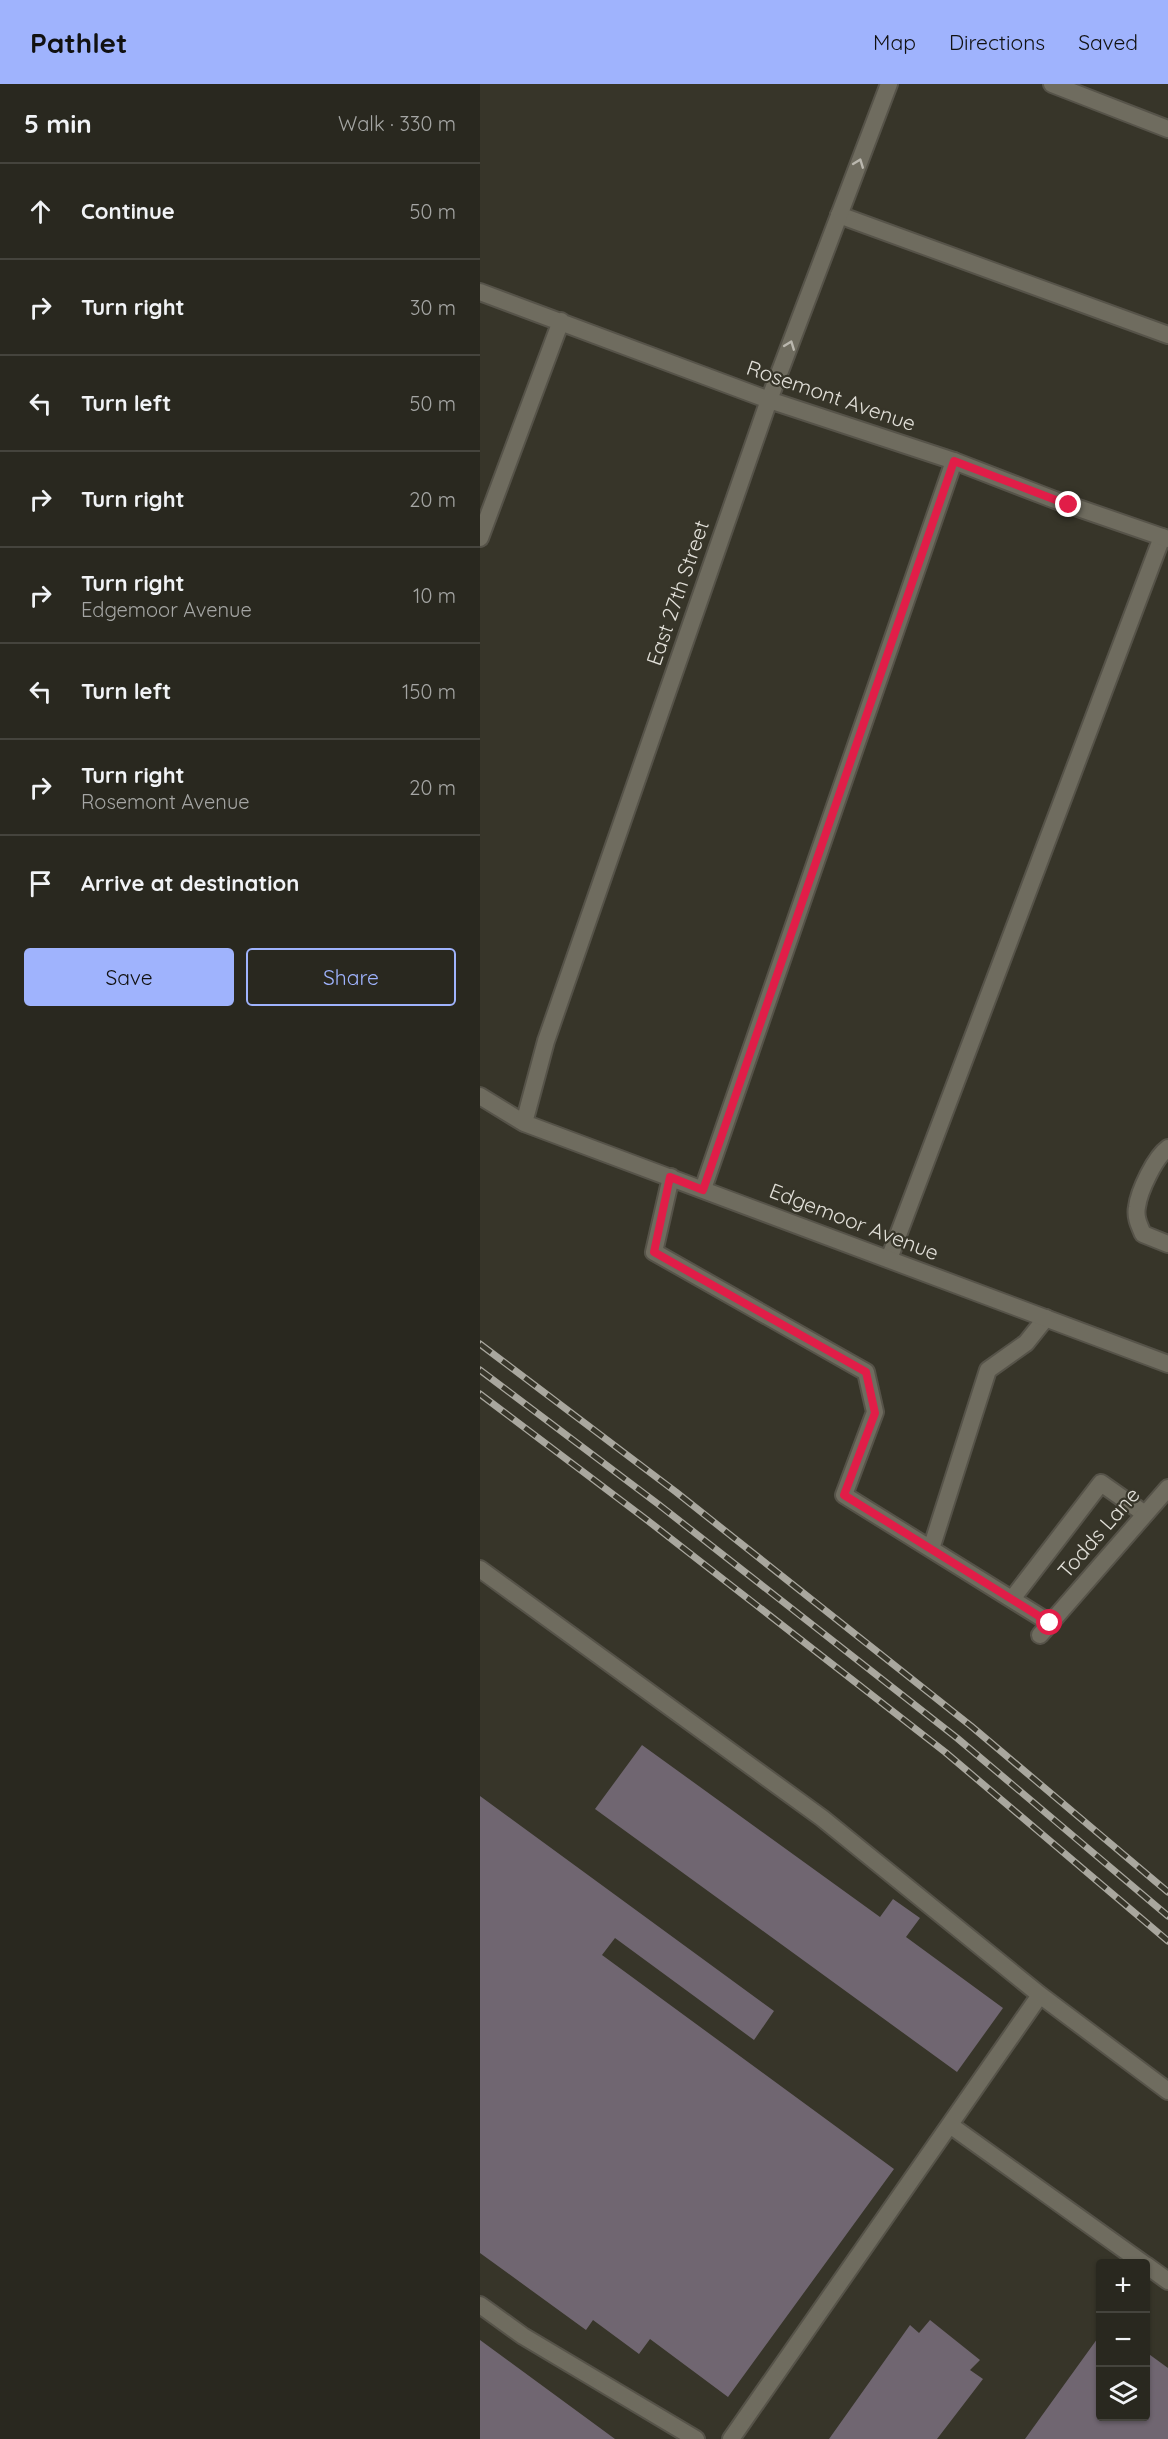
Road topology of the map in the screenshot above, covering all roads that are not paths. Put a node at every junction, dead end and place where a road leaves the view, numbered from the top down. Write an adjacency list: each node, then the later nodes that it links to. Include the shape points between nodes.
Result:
1 (889, 84): 4 (street, East 27th Street, one-way to 1)
2 (1052, 84): 3 (street)
3 (1168, 129)
4 (839, 215): 7 (street); 8 (street, East 27th Street, one-way to 4)
5 (480, 292): 6 (street, Rosemont Avenue)
6 (561, 321): 8 (street, Rosemont Avenue); 10 (street)
7 (1168, 335)
8 (769, 400): 9 (street, Rosemont Avenue); 13 (street, East 27th Street, via 546,1041)
9 (954, 461): 11 (street, Rosemont Avenue); 16 (street)
10 (480, 538)
11 (1165, 538): 18 (street)
12 (480, 1096): 13 (street, Edgemoor Avenue)
13 (524, 1123): 15 (street, Edgemoor Avenue)
14 (1168, 1148): 17 (street, via 1154,1162 1137,1206 1137,1221 1143,1234)
15 (670, 1177): 16 (street, Edgemoor Avenue); 23 (street, via 654,1252 866,1372 875,1413 844,1495)
16 (703, 1190): 18 (street, Edgemoor Avenue)
17 (1168, 1244)
18 (889, 1259): 19 (street, Edgemoor Avenue)
19 (1047, 1318): 20 (street, Edgemoor Avenue); 23 (street, via 1026,1343 988,1370)
20 (1168, 1364)
21 (1168, 1488): 22 (street, Todds Lane)
22 (1145, 1514): 25 (street, Todds Lane, via 1045,1629); 25 (street, via 1101,1483)
23 (931, 1549): 25 (street)
24 (480, 1569): 26 (street, via 822,1818)
25 (1012, 1599)
26 (1040, 1995): 27 (street); 28 (street)
27 (1168, 2091)
28 (950, 2125): 29 (street); 34 (street)
29 (1138, 2259)
30 (1150, 2268): 31 (street)
31 (1168, 2281)
32 (480, 2305): 33 (street, via 523,2336)
33 (696, 2439)
34 (731, 2439)

